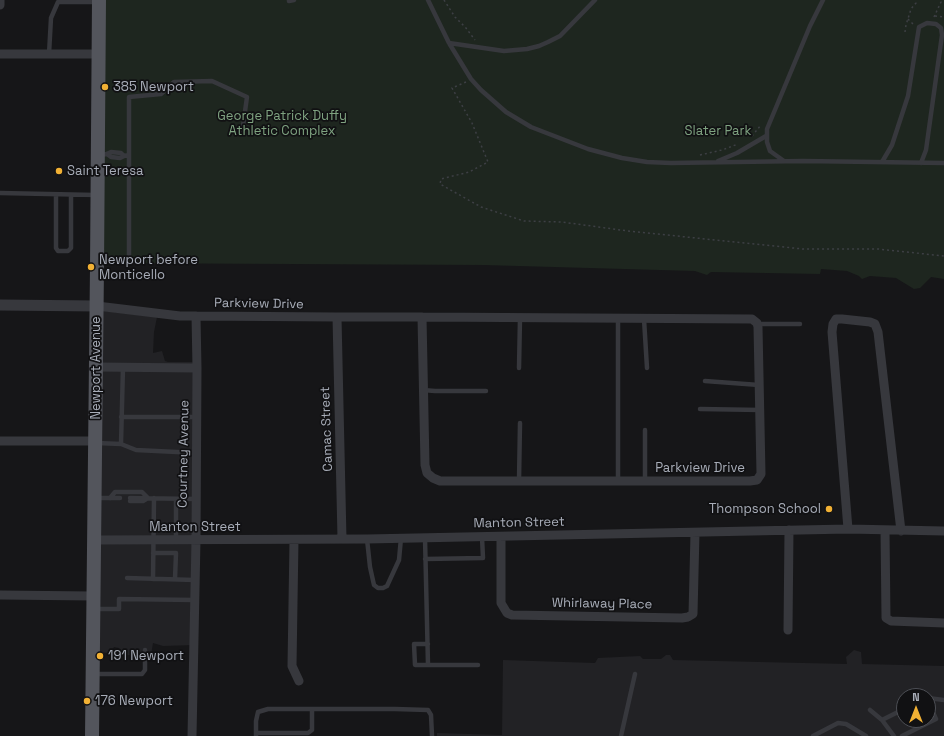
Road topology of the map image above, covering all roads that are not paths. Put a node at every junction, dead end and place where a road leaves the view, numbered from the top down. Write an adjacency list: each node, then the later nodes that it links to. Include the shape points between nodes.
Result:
1 (0, 0): 6 (street)
2 (428, 0): 7 (lane)
3 (595, 0): 7 (lane, via 560,36 527,49 504,51)
4 (823, 0): 12 (lane)
5 (99, 1): 9 (lane, via 58,2 51,18); 10 (main road, Newport Avenue)
6 (0, 5)
7 (449, 43): 15 (lane, via 471,79 496,104 518,120 542,131 588,149 622,158 671,163)
8 (0, 54): 9 (street)
9 (49, 54): 10 (street)
10 (99, 54): 13 (main road, Newport Avenue)
11 (242, 133): 14 (lane, via 247,97 212,82 174,82 161,94 130,97)
12 (766, 136): 15 (lane); 16 (lane, via 770,151)
13 (102, 155): 14 (lane, via 111,152); 23 (main road, Newport Avenue)
14 (127, 156): 24 (lane)
15 (716, 161): 16 (lane)
16 (785, 162): 17 (lane)
17 (882, 162): 18 (lane); 18 (lane, via 892,145 906,103 919,27 927,23 936,24 941,28 942,35 928,138)
18 (921, 163): 19 (lane)
19 (944, 163)
20 (0, 193): 21 (lane)
21 (56, 195): 22 (lane); 22 (lane, via 56,248 58,251 68,251 71,248)
22 (71, 195): 23 (lane)
23 (98, 196): 26 (main road, Newport Avenue)
24 (129, 255)
25 (0, 305): 26 (street)
26 (96, 306): 27 (street, Parkview Drive); 35 (main road, Newport Avenue)
27 (196, 316): 28 (street, Parkview Drive); 37 (street, Courtney Avenue)
28 (338, 317): 29 (street, Parkview Drive); 75 (street, Camac Street)
29 (422, 317): 30 (street, Parkview Drive); 42 (street, Parkview Drive)
30 (520, 318): 31 (street, Parkview Drive); 38 (lane)
31 (618, 318): 32 (street, Parkview Drive); 55 (lane)
32 (644, 318): 33 (street, Parkview Drive, via 752,319); 39 (lane)
33 (757, 324): 34 (lane); 41 (street, Parkview Drive)
34 (800, 324)
35 (96, 367): 36 (street); 51 (main road, Newport Avenue)
36 (123, 367): 37 (street); 46 (lane)
37 (197, 368): 47 (street, Courtney Avenue)
38 (519, 368)
39 (647, 368)
40 (705, 381): 41 (lane)
41 (760, 385): 45 (street, Parkview Drive)
42 (423, 390): 43 (lane); 54 (street, Parkview Drive, via 425,465 428,473 440,481)
43 (486, 391)
44 (700, 409): 45 (lane)
45 (761, 410): 56 (street, Parkview Drive, via 761,474 757,480)
46 (121, 417): 47 (lane); 52 (lane)
47 (197, 417): 53 (street, Courtney Avenue)
48 (520, 423): 54 (lane)
49 (645, 430): 56 (lane)
50 (0, 441): 51 (street)
51 (96, 442): 52 (lane); 57 (main road, Newport Avenue)
52 (121, 444): 53 (lane, via 136,450)
53 (197, 453): 62 (street, Courtney Avenue)
54 (519, 481): 55 (street, Parkview Drive)
55 (618, 481): 56 (street, Parkview Drive)
56 (645, 481)
57 (95, 498): 58 (lane); 77 (main road, Newport Avenue)
58 (110, 498): 59 (lane, via 114,492 142,492); 63 (lane)
59 (148, 498): 60 (lane); 64 (lane)
60 (154, 498): 61 (lane); 78 (lane)
61 (176, 499): 62 (lane); 79 (lane)
62 (196, 499): 80 (street, Courtney Avenue)
63 (120, 500)
64 (130, 500)
65 (848, 529): 66 (street, Manton Street); 67 (street, Manton Street); 68 (street, via 832,332 836,319 870,322 875,324 878,332)
66 (789, 530): 70 (street, Manton Street); 92 (street)
67 (885, 530): 68 (street, Manton Street); 91 (street, via 886,618 891,621)
68 (901, 531): 69 (street, Manton Street)
69 (944, 531)
70 (695, 533): 72 (street, Manton Street); 72 (street, Whirlaway Place, via 693,614 682,618 508,614 501,604)
71 (482, 537): 72 (street, Manton Street); 74 (street, Manton Street); 83 (lane, via 483,558)
72 (501, 537)
73 (401, 538): 74 (street, Manton Street); 76 (street, Manton Street); 76 (lane, via 399,560 387,586 383,588 374,585)
74 (425, 538): 83 (lane)
75 (342, 539): 76 (street, Manton Street); 81 (street, Manton Street)
76 (367, 539)
77 (94, 540): 78 (street, Manton Street); 90 (main road, Newport Avenue)
78 (153, 540): 79 (street, Manton Street); 82 (lane)
79 (176, 540): 80 (street, Manton Street)
80 (196, 540): 81 (street, Manton Street); 87 (street, Courtney Avenue)
81 (294, 540): 99 (street, via 292,666)
82 (153, 553): 85 (lane); 86 (lane, via 176,553)
83 (425, 559): 93 (lane)
84 (127, 578): 85 (lane)
85 (153, 579): 86 (lane)
86 (175, 579): 87 (lane)
87 (195, 580): 89 (street, Courtney Avenue)
88 (0, 595): 90 (street)
89 (195, 600): 90 (lane, via 119,599 119,609); 107 (street, Courtney Avenue)
90 (93, 603): 97 (main road, Newport Avenue)
91 (944, 623)
92 (788, 630)
93 (428, 644): 95 (lane); 95 (lane, via 414,644 415,665)
94 (145, 650): 97 (lane, via 145,670 142,674)
95 (428, 665): 96 (lane)
96 (478, 665)
97 (92, 674): 106 (main road, Newport Avenue)
98 (635, 674): 109 (lane)
99 (299, 681)
100 (312, 709): 105 (lane, via 268,709 258,712); 105 (lane, via 312,730 308,734); 108 (lane, via 428,710 431,715)
101 (870, 710): 103 (lane)
102 (896, 713): 103 (lane)
103 (882, 720): 112 (lane)
104 (918, 728): 113 (lane)
105 (256, 735)
106 (92, 736)
107 (192, 736)
108 (432, 736)
109 (621, 736)
110 (813, 736): 111 (lane, via 838,723 846,724)
111 (866, 736)
112 (894, 736)
113 (902, 736)

